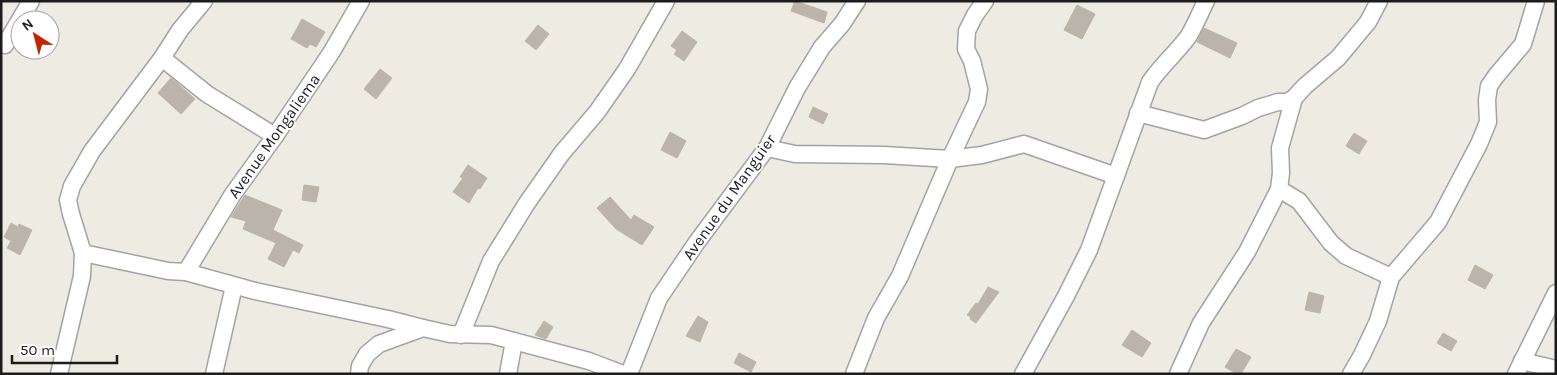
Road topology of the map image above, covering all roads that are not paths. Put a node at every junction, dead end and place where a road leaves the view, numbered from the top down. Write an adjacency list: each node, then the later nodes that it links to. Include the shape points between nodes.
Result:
1 (32, 1): 10 (street)
2 (204, 1): 11 (street)
3 (361, 1): 14 (street, Avenue Mongaliema, via 331,53)
4 (666, 1): 25 (street, via 627,68 597,112 562,153 491,261)
5 (857, 1): 15 (street, Avenue du Manguier, via 822,47)
6 (985, 1): 16 (street, via 967,31 966,49 979,89 977,102)
7 (1206, 1): 13 (street, via 1189,35 1150,82)
8 (1379, 1): 12 (street, via 1368,22 1338,58)
9 (1536, 1): 21 (street, via 1523,44 1489,86 1488,122 1479,144 1438,222)
10 (5, 44)
11 (162, 58): 14 (street, via 207,94); 19 (street, via 92,151 72,186 68,200)
12 (1294, 98): 13 (street, via 1258,108 1204,130); 18 (street, via 1280,148)
13 (1138, 113): 17 (street)
14 (275, 136): 20 (street, Avenue Mongaliema, via 233,194)
15 (767, 148): 16 (street, via 795,154); 34 (street, Avenue du Manguier, via 659,298)
16 (950, 158): 17 (street, via 982,155 1024,144); 35 (street, via 900,276 876,318)
17 (1116, 176): 36 (street, via 1089,250)
18 (1279, 189): 21 (street, via 1299,201 1331,243 1346,256); 37 (street, via 1247,252 1201,323)
19 (83, 253): 20 (street); 29 (street, via 82,276)
20 (186, 272): 22 (street)
21 (1391, 277): 38 (street, via 1378,321)
22 (234, 286): 24 (street); 30 (street)
23 (1556, 293): 27 (street)
24 (423, 328): 25 (street); 31 (street, via 379,344 367,354)
25 (461, 335): 26 (street, via 482,334)
26 (514, 340): 32 (street); 33 (street)
27 (1519, 367): 28 (street)
28 (1556, 369)
29 (59, 374)
30 (214, 374)
31 (359, 374)
32 (508, 374)
33 (623, 374)
34 (629, 374)
35 (854, 374)
36 (1023, 374)
37 (1178, 374)
38 (1351, 374)

